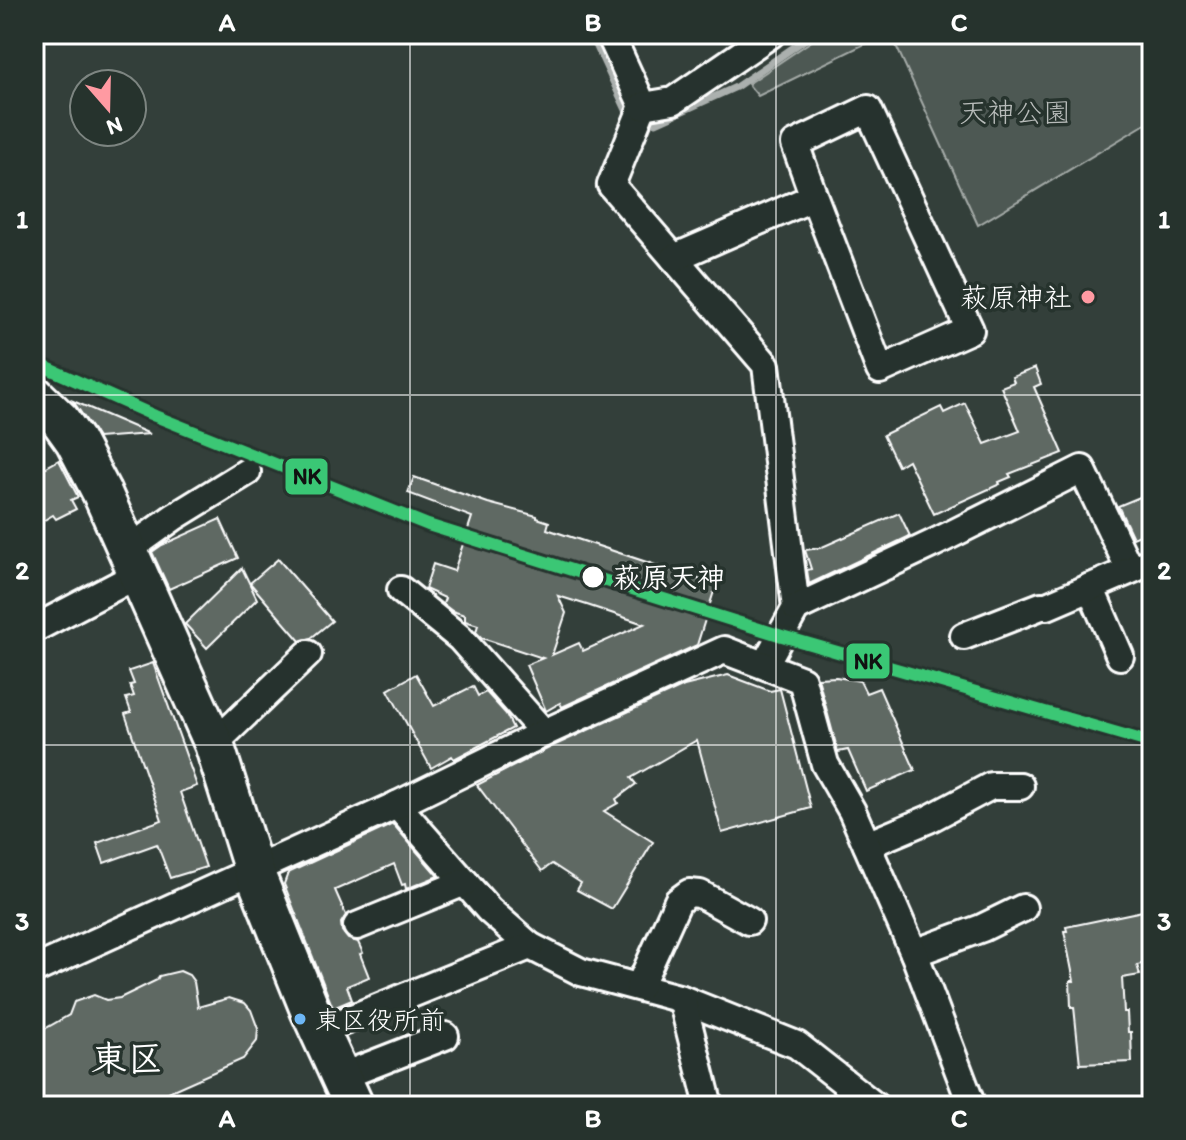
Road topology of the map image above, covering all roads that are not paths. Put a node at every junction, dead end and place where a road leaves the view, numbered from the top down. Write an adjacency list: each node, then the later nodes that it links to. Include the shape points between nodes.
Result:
1 (610, 34): 3 (street)
2 (771, 34): 3 (street, via 673,101)
3 (643, 106): 5 (street, via 611,185)
4 (814, 197): 4 (street, via 795,144 868,109 970,330 880,370); 5 (street)
5 (674, 258): 12 (street, via 766,365)
6 (34, 395): 8 (street, via 75,441)
7 (247, 472): 8 (street, via 174,517)
8 (133, 562): 13 (street); 19 (street)
9 (1141, 566): 10 (street); 12 (street, via 1082,469)
10 (1090, 587): 14 (street); 16 (street)
11 (401, 590): 18 (street, via 460,638)
12 (796, 608): 17 (street)
13 (34, 629)
14 (964, 636)
15 (308, 654): 19 (street)
16 (1120, 656)
17 (765, 664): 18 (street, via 724,650); 22 (street, via 802,680 825,764)
18 (544, 733): 21 (street)
19 (214, 744): 23 (street)
20 (1020, 786): 22 (street, via 991,786)
21 (397, 805): 23 (street); 24 (street)
22 (867, 845): 29 (street)
23 (254, 871): 30 (street); 33 (street)
24 (465, 882): 27 (street); 28 (street)
25 (1023, 908): 29 (street)
26 (749, 921): 31 (street, via 689,893 678,901)
27 (357, 926)
28 (530, 946): 31 (street, via 581,972); 33 (street)
29 (914, 953): 38 (street)
30 (34, 970)
31 (639, 987): 32 (street)
32 (682, 999): 36 (street); 37 (street, via 797,1045)
33 (320, 1031): 35 (street)
34 (445, 1036): 35 (street)
35 (347, 1091)
36 (709, 1106)
37 (875, 1106)
38 (972, 1106)

